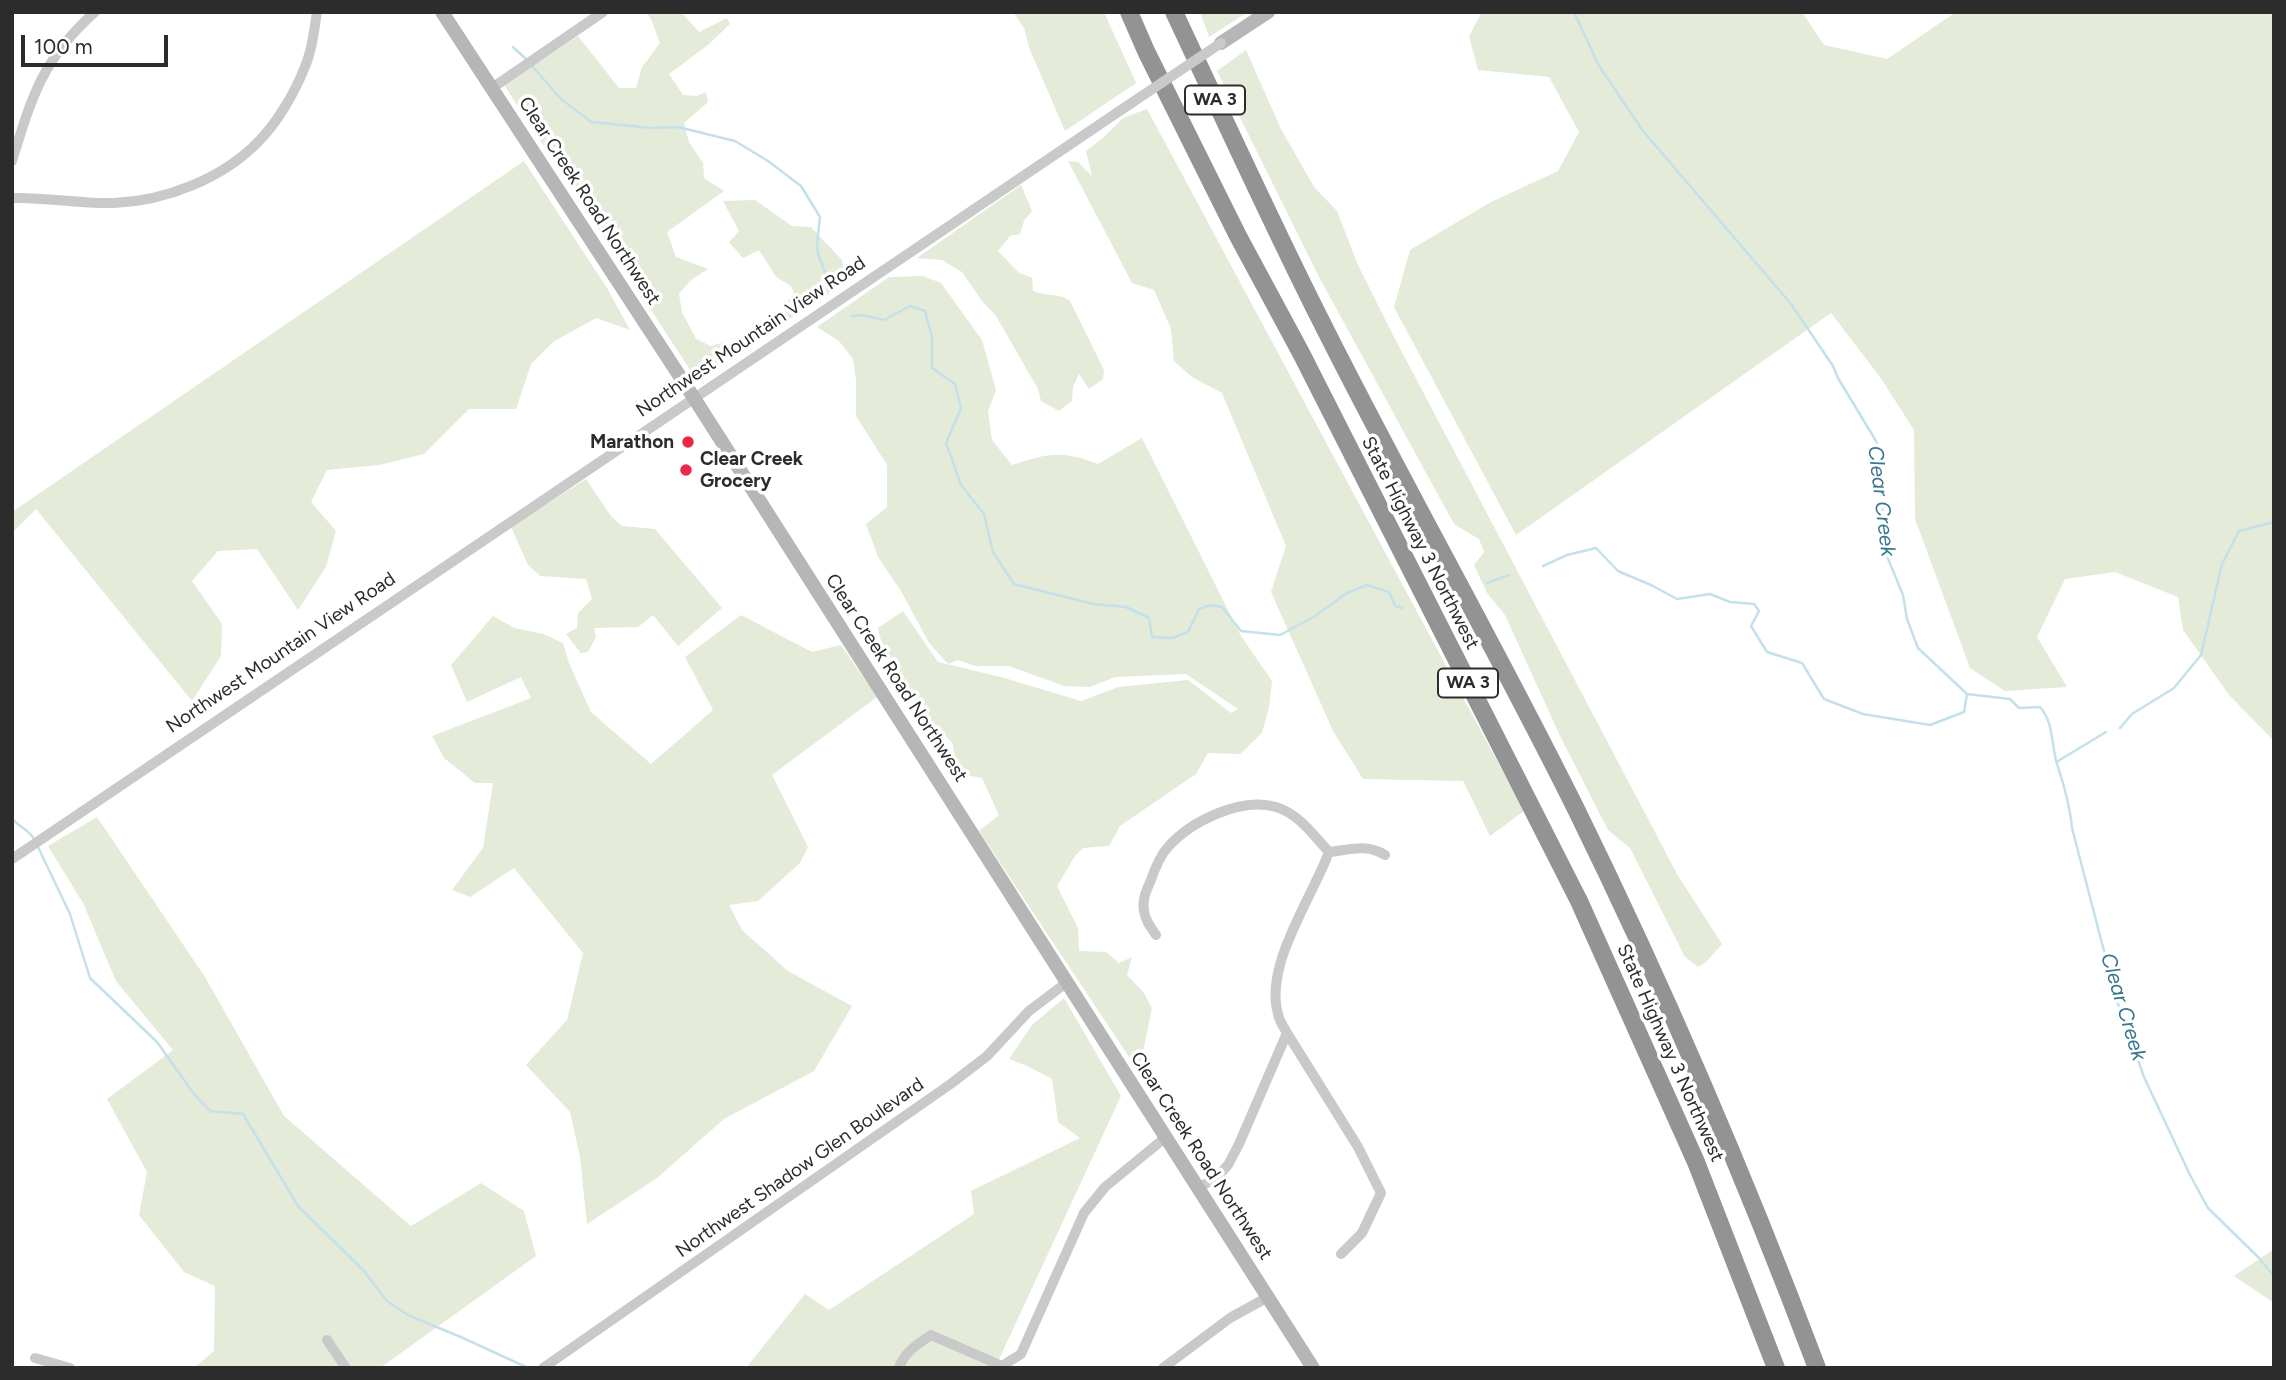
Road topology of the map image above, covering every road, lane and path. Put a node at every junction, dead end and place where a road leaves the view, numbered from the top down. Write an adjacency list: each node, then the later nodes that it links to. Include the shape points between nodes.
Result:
1 (95, 12): 10 (street, via 42,75)
2 (317, 12): 11 (street, via 304,70 288,98 259,141 219,171 143,200)
3 (442, 12): 9 (main road, Clear Creek Road Northwest)
4 (603, 12): 9 (street)
5 (1129, 12): 31 (highway, State Highway 3 Northwest / WA 3, via 1232,224 1579,901 1696,1162)
6 (1176, 12): 32 (highway, State Highway 3 Northwest / WA 3, via 1319,318 1611,880 1693,1057)
7 (1268, 12): 8 (main road, Northwest Mountain View Road)
8 (1221, 43): 12 (street, Northwest Mountain View Road, bridge)
9 (492, 88): 12 (main road, Clear Creek Road Northwest)
10 (12, 161)
11 (12, 198)
12 (694, 398): 15 (street, Northwest Mountain View Road); 17 (main road, Clear Creek Road Northwest)
13 (1329, 852): 14 (street, via 1374,848); 16 (street, via 1301,822 1275,807 1241,806 1204,820 1178,837 1158,862 1144,898 1145,918); 18 (street, via 1281,959 1275,995)
14 (1385, 855)
15 (12, 859)
16 (1156, 935)
17 (1066, 983): 19 (main road, Clear Creek Road Northwest); 27 (street, Northwest Shadow Glen Boulevard, via 952,1083)
18 (1287, 1033): 20 (street, via 1228,1165); 21 (street, via 1381,1193 1362,1233)
19 (1166, 1137): 20 (main road, Clear Creek Road Northwest); 28 (street, via 1105,1187 1084,1213 1021,1353 1002,1366 931,1335 913,1346)
20 (1198, 1188): 22 (main road, Clear Creek Road Northwest)
21 (1341, 1254)
22 (1268, 1297): 29 (street, via 1230,1318); 30 (main road, Clear Creek Road Northwest)
23 (327, 1340): 26 (street)
24 (36, 1358): 25 (street)
25 (70, 1368)
26 (346, 1368)
27 (543, 1368)
28 (899, 1368)
29 (1163, 1368)
30 (1313, 1368)
31 (1776, 1368)
32 (1817, 1368)

